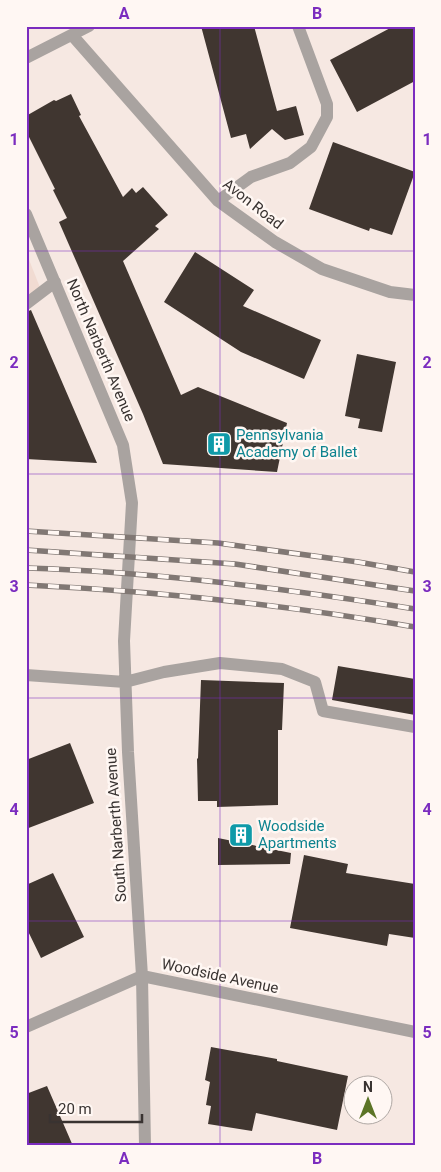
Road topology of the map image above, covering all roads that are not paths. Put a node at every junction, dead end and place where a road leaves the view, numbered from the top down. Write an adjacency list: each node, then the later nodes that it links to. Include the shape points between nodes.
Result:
1 (89, 26): 3 (street)
2 (298, 26): 5 (street, via 326,104 327,117 311,147 290,163 251,177)
3 (72, 35): 4 (street); 5 (street, Avon Road)
4 (26, 58)
5 (218, 201): 8 (street, Avon Road, via 275,242 322,269 390,292)
6 (26, 214): 7 (street, North Narberth Avenue)
7 (55, 282): 9 (street); 10 (street, North Narberth Avenue, via 122,445)
8 (415, 295)
9 (26, 304)
10 (132, 503): 12 (street, South Narberth Avenue, via 124,641)
11 (26, 675): 12 (street)
12 (125, 682): 13 (street, via 220,663 282,669 315,682 323,711); 14 (street, South Narberth Avenue)
13 (415, 727)
14 (142, 976): 15 (street, Woodside Avenue); 16 (street, Woodside Avenue); 17 (street, South Narberth Avenue)
15 (26, 1026)
16 (415, 1032)
17 (145, 1146)

